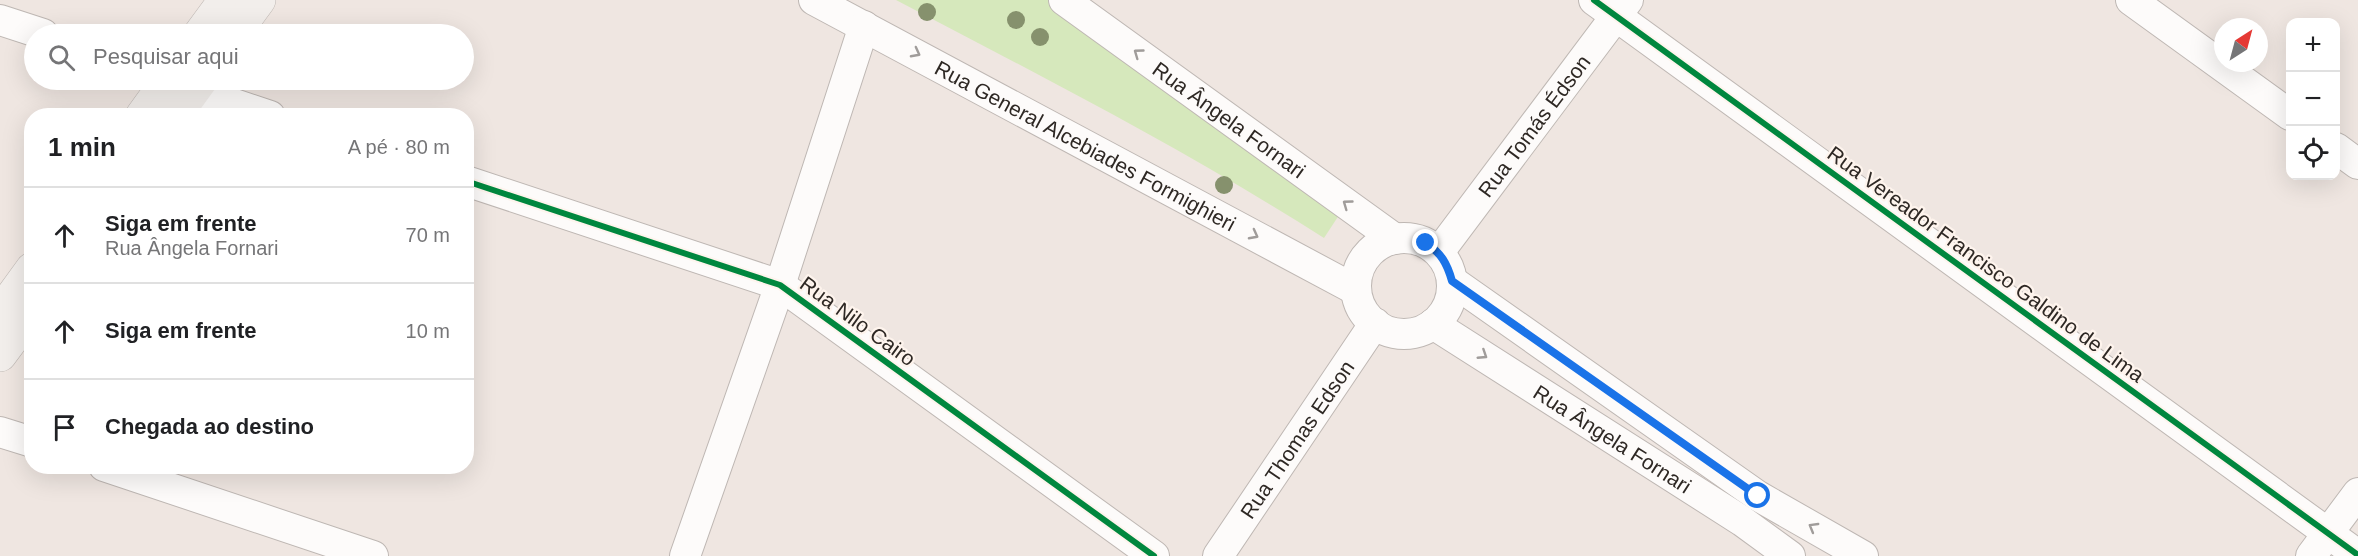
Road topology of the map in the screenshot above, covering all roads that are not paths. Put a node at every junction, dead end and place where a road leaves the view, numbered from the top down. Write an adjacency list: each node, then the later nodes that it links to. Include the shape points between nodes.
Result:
1 (225, 0): 8 (main road)
2 (259, 0): 9 (main road)
3 (814, 0): 10 (street, Rua General Alcebiades Formighieri)
4 (1064, 0): 20 (street, Rua Ângela Fornari, one-way to 4)
5 (2131, 0): 16 (street)
6 (1613, 5): 21 (street, Rua Tomás Édson); 37 (street, Rua Vereador Francisco Galdino de Lima)
7 (0, 20): 11 (street)
8 (207, 24)
9 (241, 24)
10 (864, 26): 24 (street); 25 (street, Rua General Alcebiades Formighieri, one-way to 25)
11 (24, 28)
12 (181, 90): 14 (main road)
13 (185, 90): 15 (street)
14 (154, 108)
15 (244, 108)
16 (2286, 112)
17 (2340, 151): 18 (street)
18 (2358, 164)
19 (474, 184): 24 (street, Rua Nilo Cairo)
20 (1395, 239): 21 (street, via 1410,238); 25 (street, via 1381,243 1366,257 1357,276)
21 (1439, 252): 23 (street)
22 (24, 280): 26 (main road)
23 (1452, 281): 29 (street, via 1445,312); 35 (street, Rua Ângela Fornari)
24 (780, 285): 40 (street); 41 (street, Rua Nilo Cairo)
25 (1356, 290): 28 (street, via 1359,303)
26 (0, 313)
27 (24, 323): 30 (main road)
28 (1374, 323): 29 (street, via 1404,334); 42 (street, Rua Thomas Edson)
29 (1433, 324): 36 (street, Rua Ângela Fornari, one-way to 36)
30 (0, 355)
31 (0, 432): 32 (street)
32 (24, 440)
33 (128, 474): 39 (street)
34 (2358, 492): 37 (street)
35 (1758, 496): 36 (street); 44 (street, Rua Ângela Fornari, one-way to 35)
36 (1742, 521): 43 (street, Rua Ângela Fornari)
37 (2320, 545): 38 (street, Rua Vereador Francisco Galdino de Lima)
38 (2358, 555)
39 (373, 556)
40 (685, 556)
41 (1155, 556)
42 (1218, 556)
43 (1790, 556)
44 (1863, 556)

